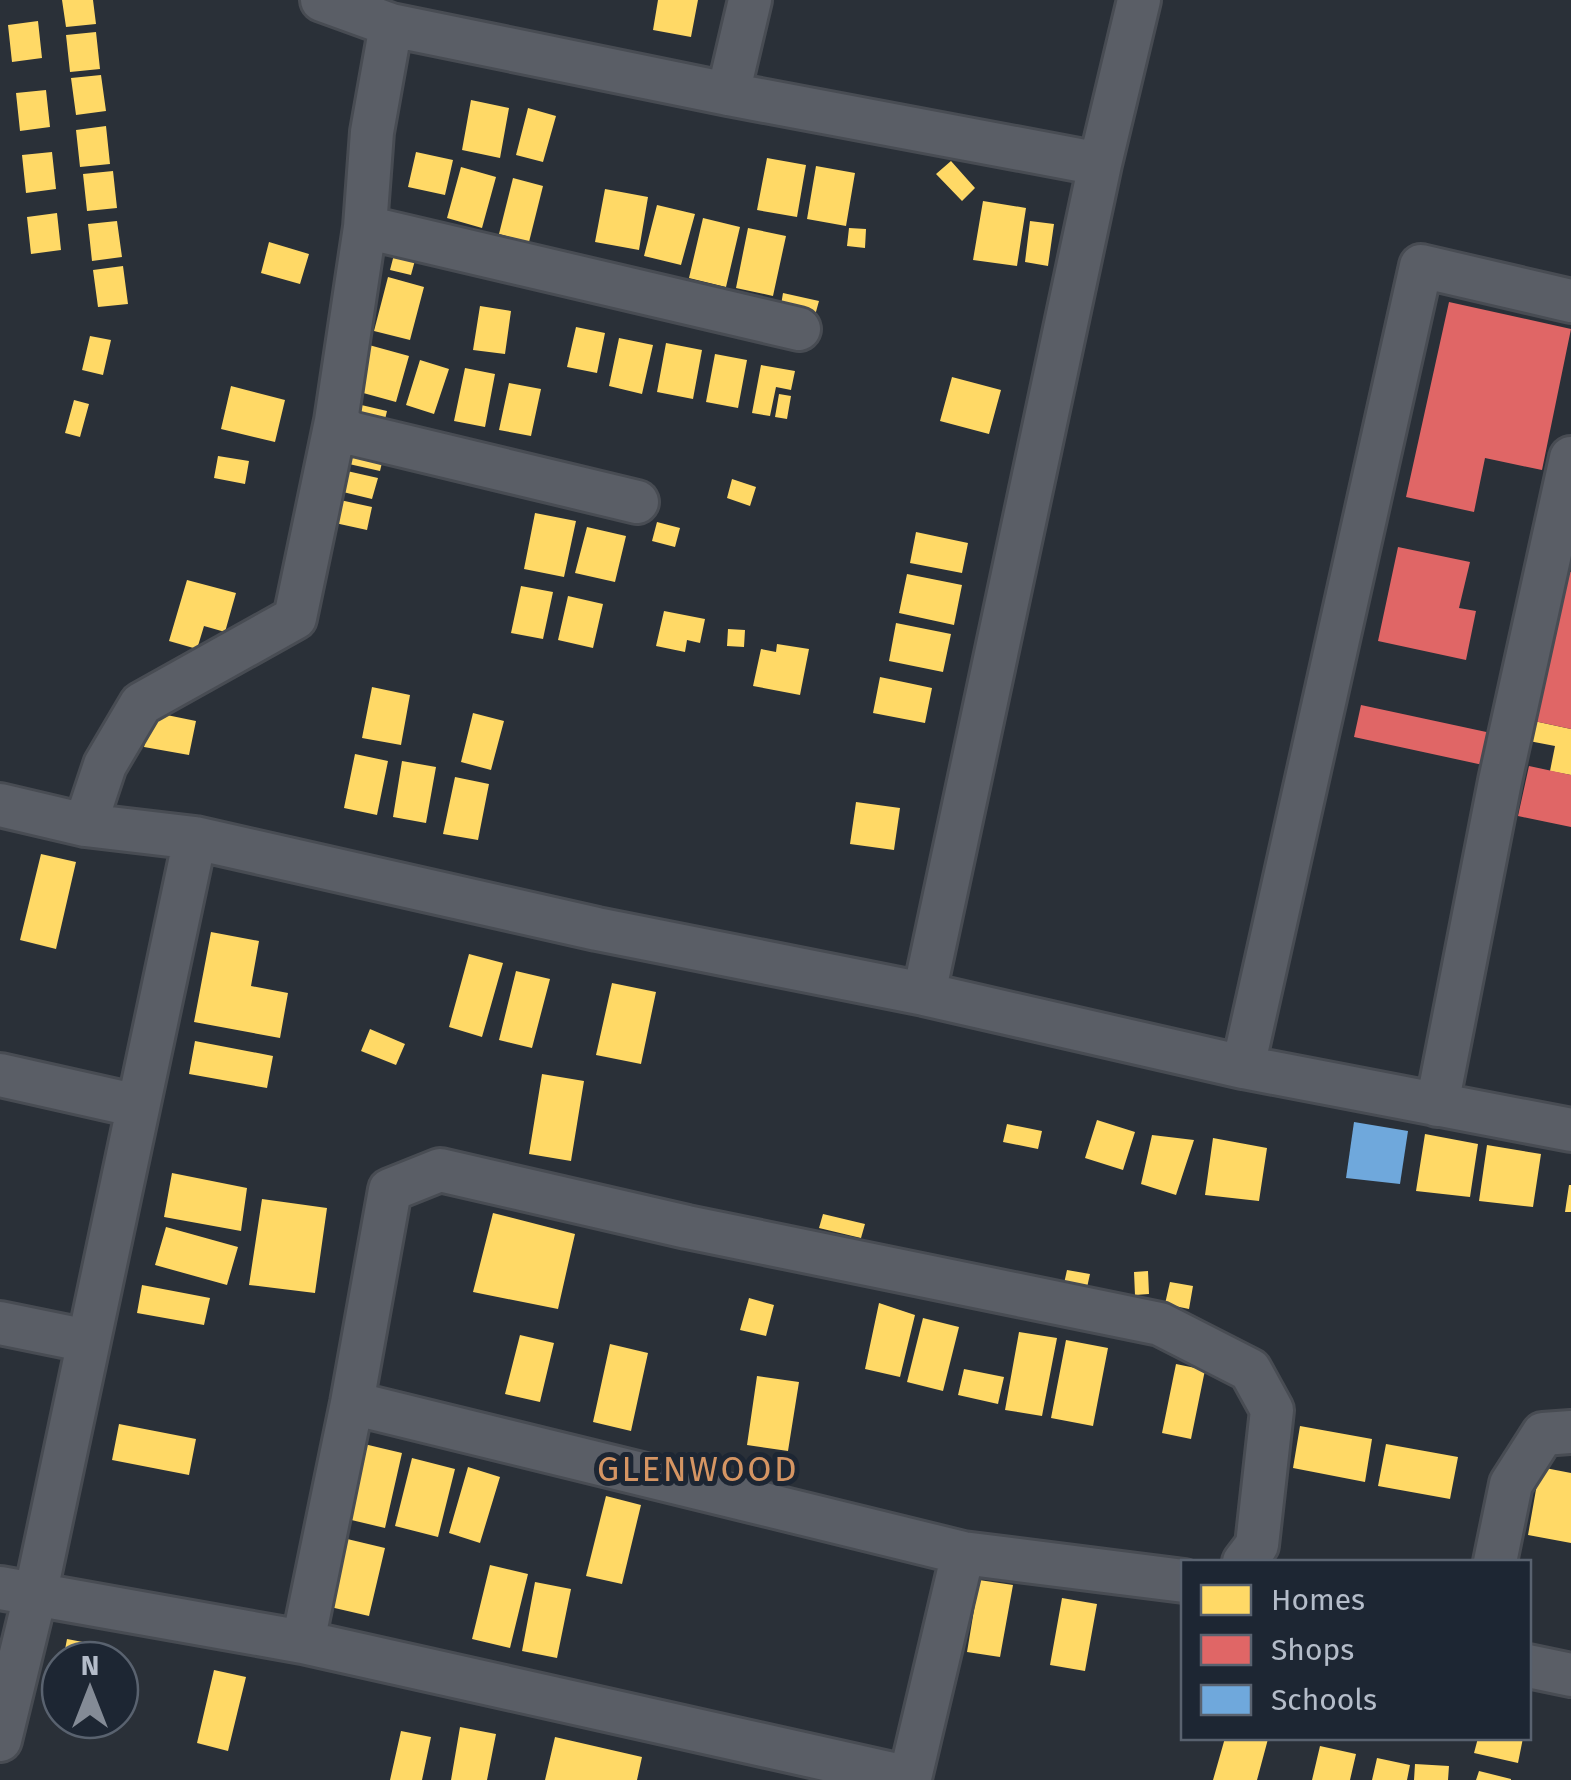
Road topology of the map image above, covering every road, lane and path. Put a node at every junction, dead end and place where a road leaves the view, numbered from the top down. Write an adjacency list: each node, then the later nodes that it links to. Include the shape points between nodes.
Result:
1 (322, 0): 4 (street)
2 (750, 0): 5 (street)
3 (1138, 0): 6 (street)
4 (392, 25): 5 (street); 7 (street, via 372,132)
5 (728, 94): 6 (street)
6 (1100, 164): 16 (street)
7 (365, 227): 9 (street); 10 (street)
8 (1571, 301): 17 (street, via 1421,266)
9 (799, 329)
10 (336, 421): 12 (street, via 350,432); 14 (street, via 295,618 141,704 105,765)
11 (1571, 458): 19 (street)
12 (637, 502)
13 (0, 805): 14 (street)
14 (85, 825): 15 (street)
15 (195, 838): 16 (street, via 598,930); 20 (street)
16 (924, 994): 17 (street)
17 (1243, 1067): 19 (street)
18 (0, 1075): 20 (street)
19 (1437, 1105): 21 (street)
20 (138, 1106): 23 (street)
21 (1571, 1130)
22 (0, 1323): 23 (street)
23 (88, 1341): 30 (street)
24 (352, 1402): 26 (street); 27 (street, via 390,1190 440,1170 687,1228 1160,1324 1250,1370 1272,1410 1258,1545); 31 (street)
25 (1571, 1432): 28 (street, via 1543,1434 1511,1484)
26 (962, 1553): 29 (street); 31 (street, via 910,1778)
27 (1246, 1560)
28 (1495, 1560)
29 (1181, 1581)
30 (17, 1592): 31 (street); 34 (street)
31 (303, 1642)
32 (1531, 1667): 33 (street)
33 (1571, 1675)
34 (0, 1740)

